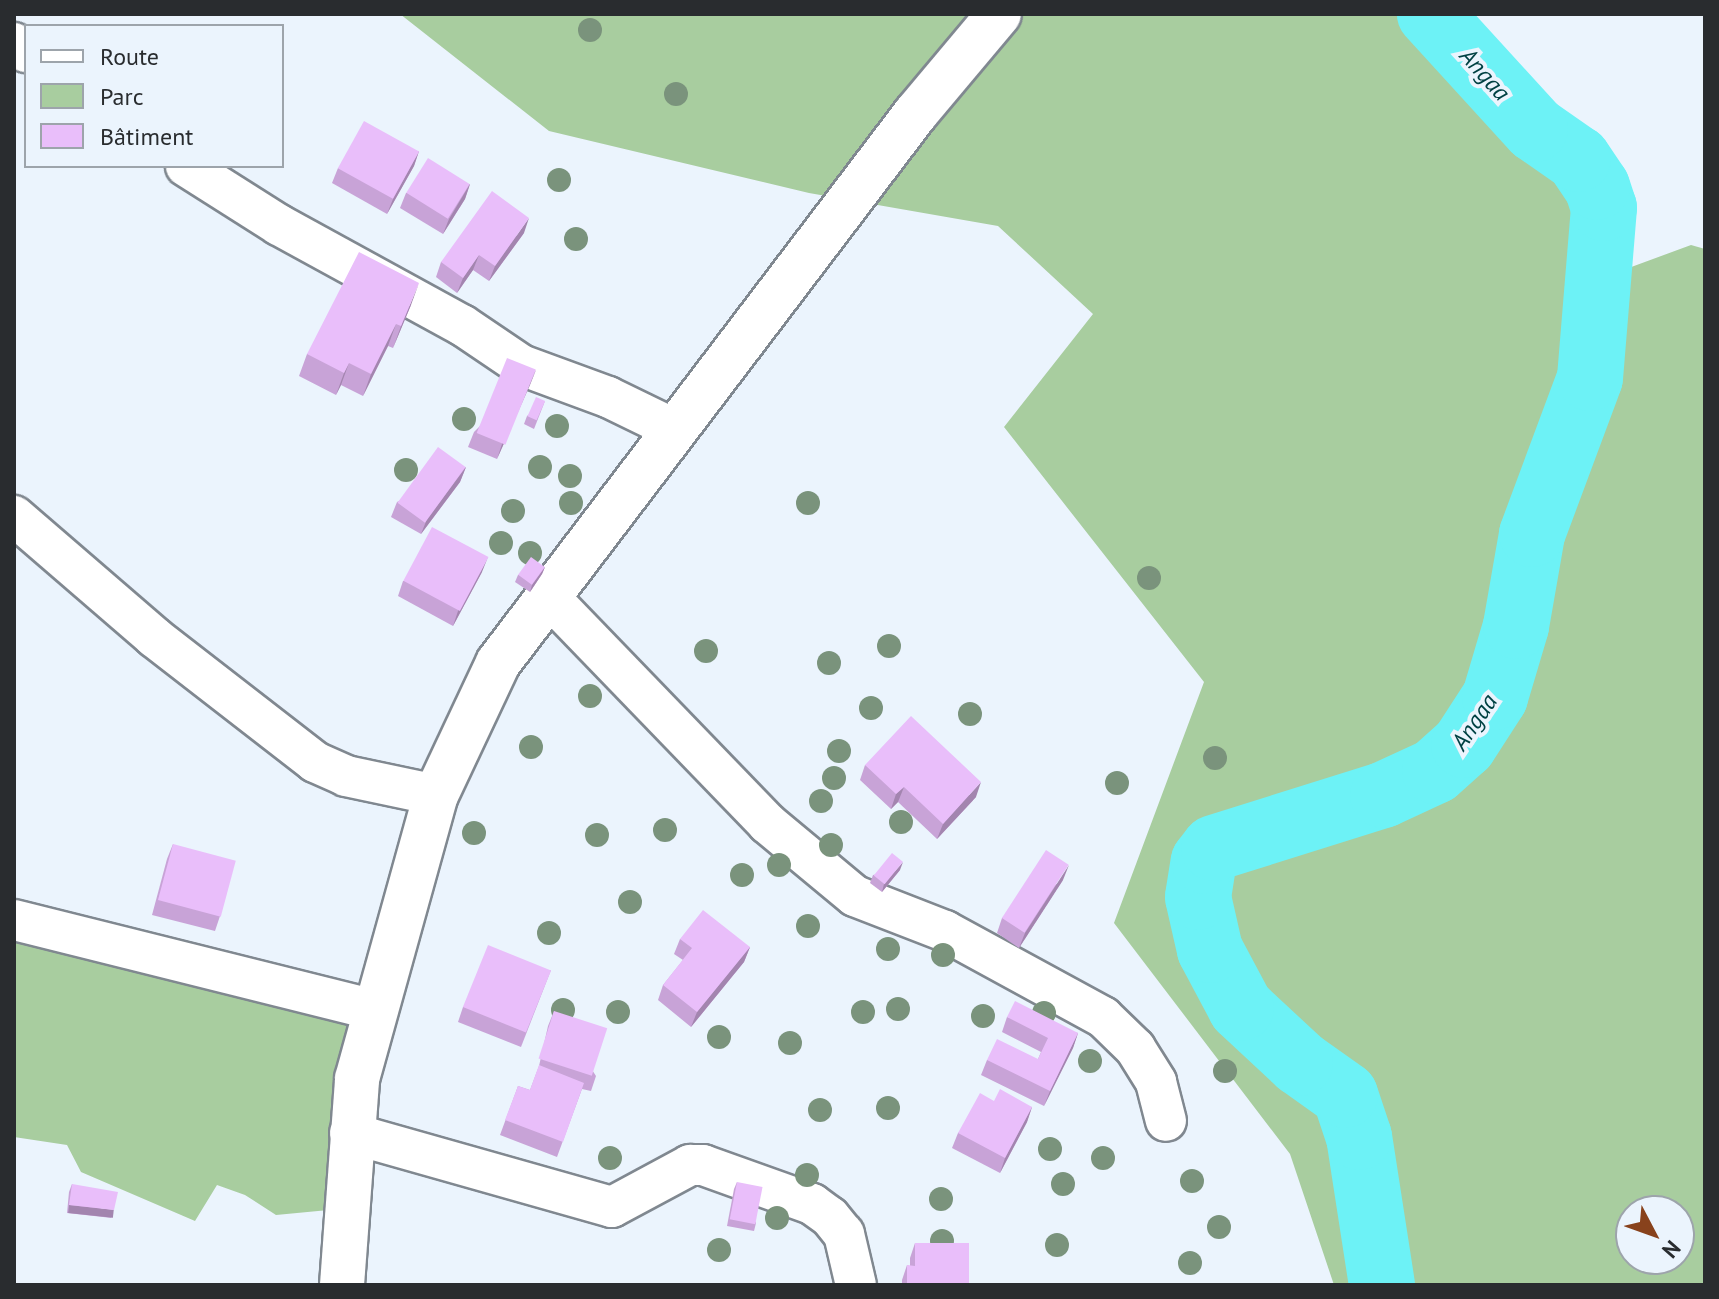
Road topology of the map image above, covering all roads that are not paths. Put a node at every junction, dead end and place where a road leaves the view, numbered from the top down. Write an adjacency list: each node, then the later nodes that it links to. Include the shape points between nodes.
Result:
1 (999, 14): 3 (street, via 916,113)
2 (189, 168): 3 (street, via 279,225 462,325 521,365 608,397)
3 (676, 430): 5 (street)
4 (14, 516): 6 (street, via 154,637 315,762 346,776)
5 (547, 595): 6 (street, via 498,663); 9 (street, via 767,823 855,896 945,931 1103,1017 1135,1048 1156,1082)
6 (436, 795): 8 (street)
7 (14, 920): 8 (street)
8 (376, 1010): 10 (street, via 357,1079)
9 (1166, 1121)
10 (350, 1133): 11 (street); 12 (street, via 612,1207 690,1165 703,1165 812,1204 830,1217 844,1234)
11 (342, 1285)
12 (856, 1285)

